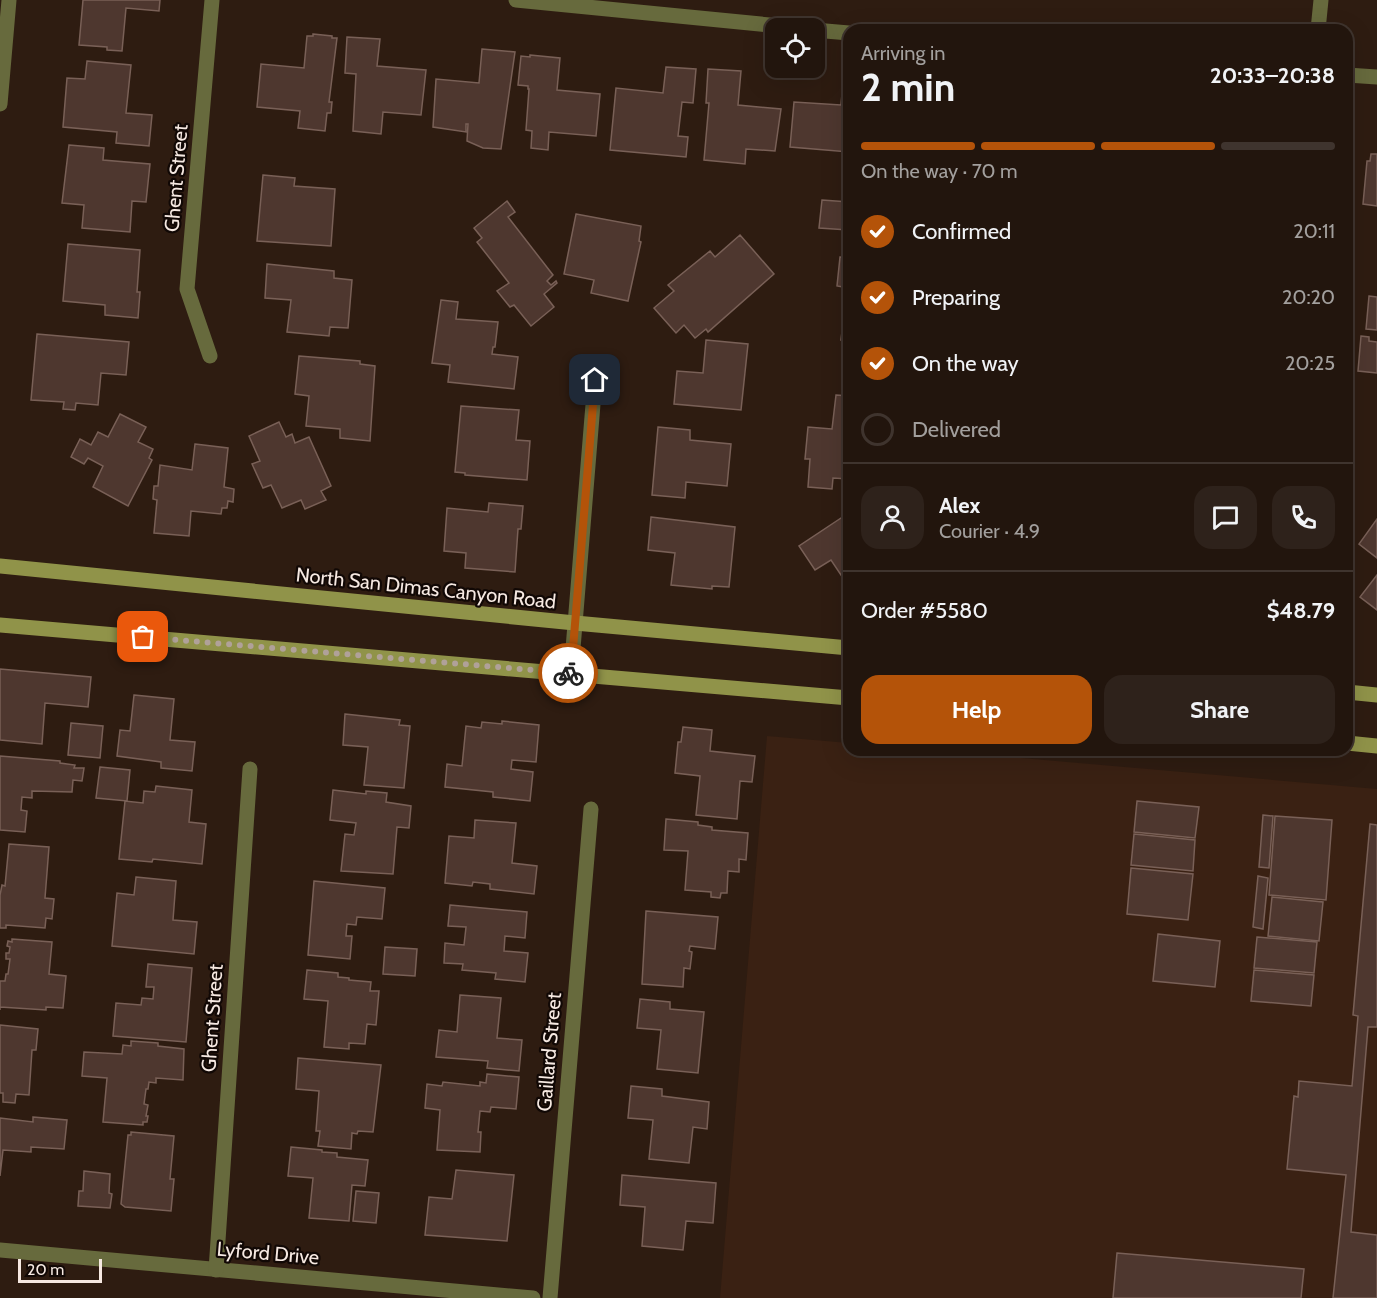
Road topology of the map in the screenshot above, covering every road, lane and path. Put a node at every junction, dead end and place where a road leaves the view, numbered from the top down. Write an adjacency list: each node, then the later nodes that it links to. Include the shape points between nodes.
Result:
1 (9, 0): 11 (street)
2 (212, 0): 12 (street, Ghent Street, via 187,289)
3 (516, 0): 5 (street)
4 (1321, 0): 6 (street)
5 (765, 24)
6 (1319, 24)
7 (825, 31): 8 (street)
8 (843, 32)
9 (1353, 75): 10 (street)
10 (1377, 77)
11 (0, 104)
12 (210, 356)
13 (595, 380): 15 (street)
14 (0, 566): 15 (main road, North San Dimas Canyon Road)
15 (575, 623): 17 (main road, North San Dimas Canyon Road); 18 (street)
16 (0, 625): 18 (main road)
17 (843, 647)
18 (571, 673): 21 (main road)
19 (1353, 693): 20 (main road)
20 (1377, 695)
21 (843, 697)
22 (1353, 744): 23 (main road)
23 (1377, 746)
24 (250, 769): 27 (street, Ghent Street)
25 (591, 809): 29 (street, Gaillard Street)
26 (0, 1250): 27 (street, Lyford Drive)
27 (216, 1270): 28 (street, Lyford Drive)
28 (532, 1298)
29 (550, 1298)

